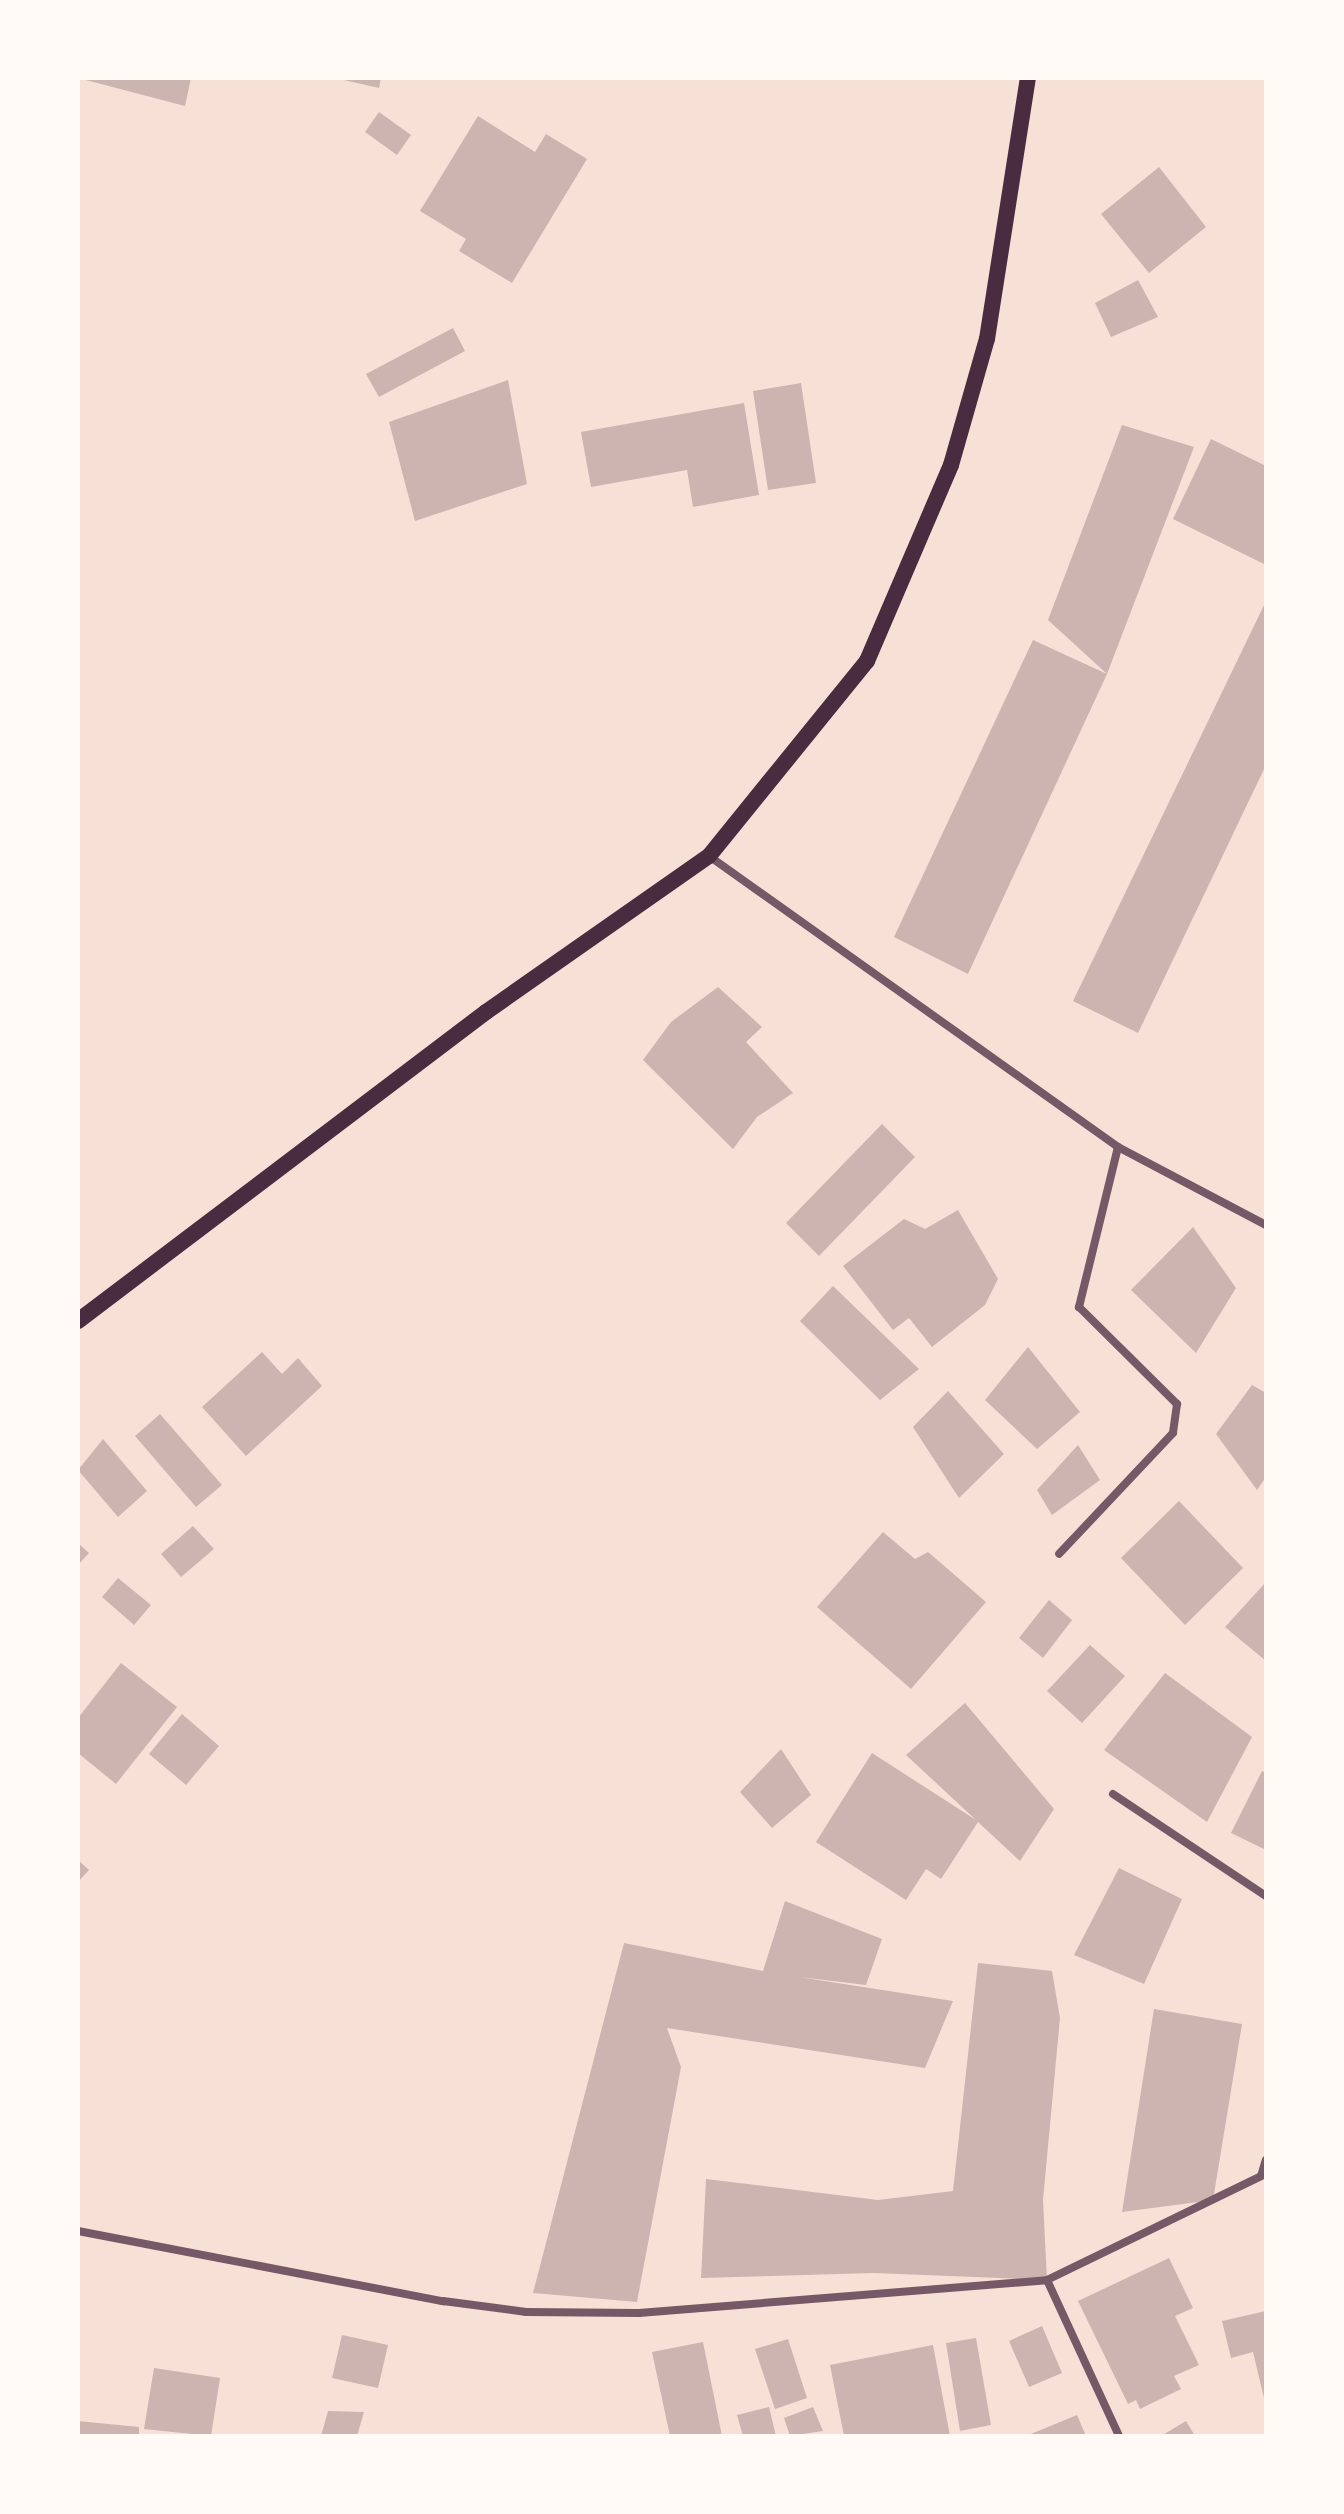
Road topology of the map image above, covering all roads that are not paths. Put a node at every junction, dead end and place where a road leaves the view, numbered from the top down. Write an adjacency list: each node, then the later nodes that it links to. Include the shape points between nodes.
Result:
1 (1028, 78): 2 (main road, via 987,339 951,465 867,661)
2 (709, 856): 3 (street); 5 (main road, via 486,1012)
3 (1118, 1147): 4 (street); 6 (street, via 1079,1307 1177,1404 1173,1433)
4 (1266, 1225)
5 (78, 1321)
6 (1059, 1554)
7 (1113, 1794): 8 (street)
8 (1266, 1896)
9 (1266, 2160): 11 (street, via 1261,2176)
10 (78, 2231): 11 (street, via 282,2274 526,2312 639,2313)
11 (1047, 2280): 12 (street)
12 (1119, 2436)

